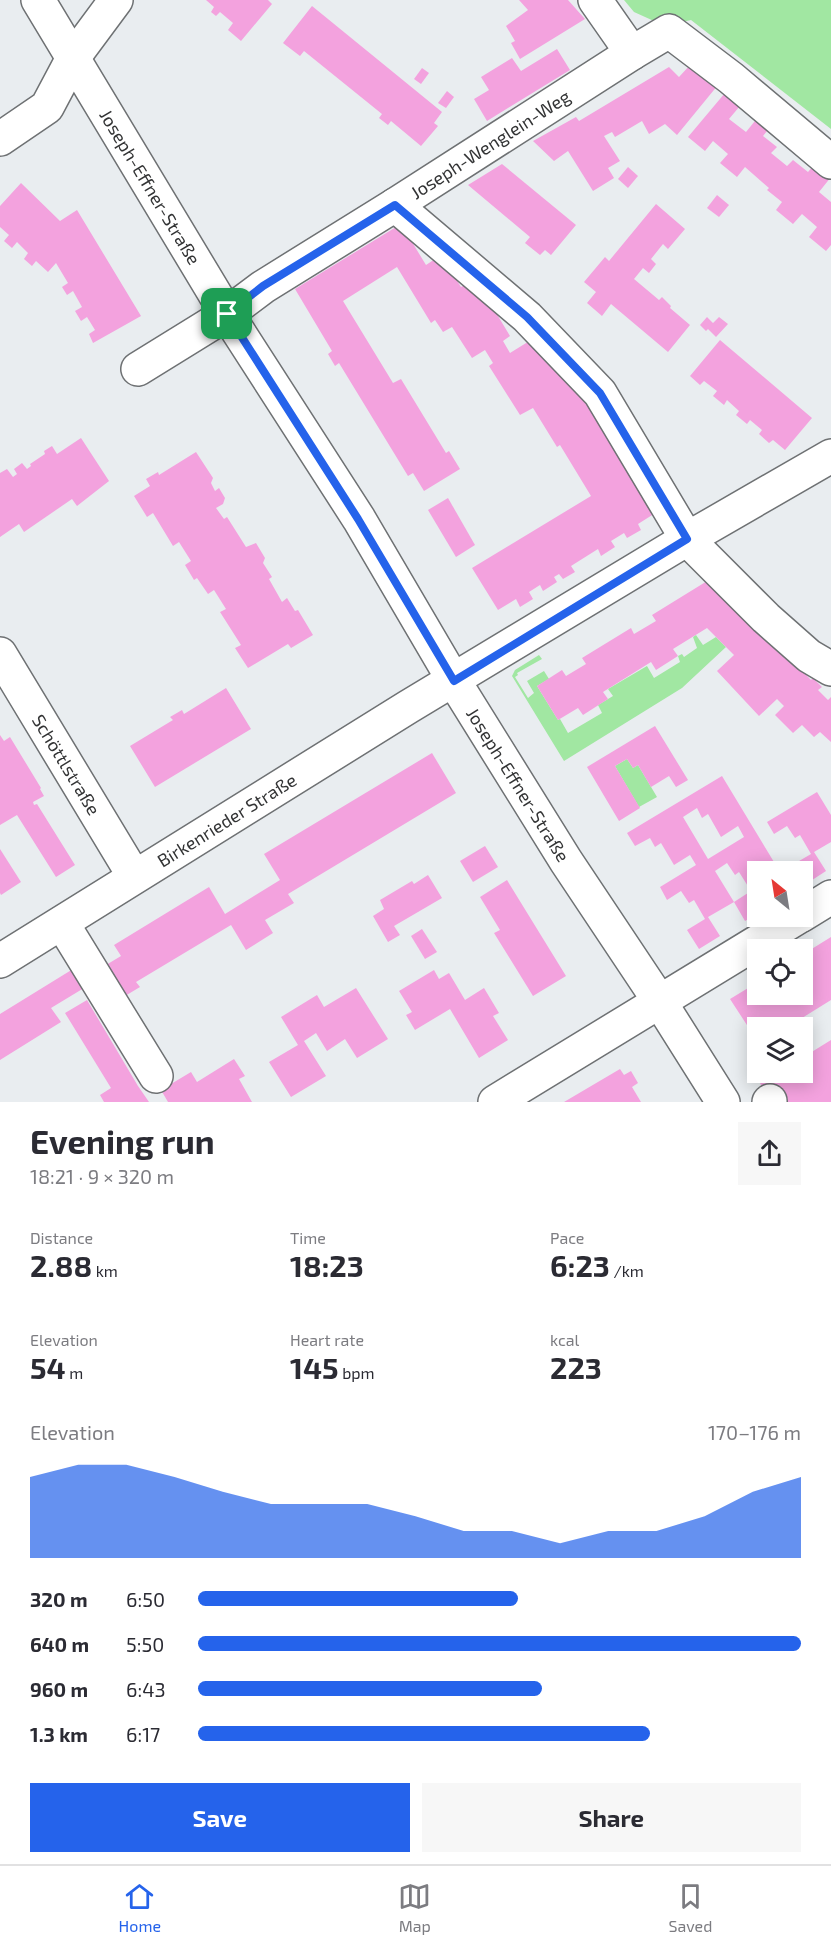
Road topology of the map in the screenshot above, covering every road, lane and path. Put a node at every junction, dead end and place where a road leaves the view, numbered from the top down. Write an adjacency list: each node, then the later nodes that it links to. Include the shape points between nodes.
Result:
1 (38, 0): 5 (street, Joseph-Effner-Straße)
2 (116, 0): 5 (street)
3 (595, 0): 4 (street)
4 (632, 53): 7 (street, Joseph-Wenglein-Weg, via 669,31); 8 (street, Joseph-Wenglein-Weg)
5 (73, 58): 6 (street, via 47,106); 9 (street, Joseph-Effner-Straße)
6 (0, 139)
7 (831, 162)
8 (395, 205): 9 (street, Joseph-Wenglein-Weg, via 263,286); 12 (street, via 527,317 600,393)
9 (227, 314): 10 (street, Joseph-Wenglein-Weg); 15 (street, Joseph-Effner-Straße, via 358,519)
10 (138, 369)
11 (831, 456): 12 (street, Birkenrieder Straße)
12 (687, 539): 14 (street, via 766,618 809,656); 15 (street, Birkenrieder Straße)
13 (0, 654): 16 (street, Schöttlstraße)
14 (831, 669)
15 (454, 681): 16 (street, Birkenrieder Straße); 22 (street, Joseph-Effner-Straße)
16 (134, 876): 19 (street, Birkenrieder Straße)
17 (831, 897): 18 (street)
18 (813, 908)
19 (62, 923): 21 (street, Birkenrieder Straße); 23 (street)
20 (783, 927): 22 (street)
21 (0, 961)
22 (660, 1002): 24 (street); 25 (street, Joseph-Effner-Straße)
23 (156, 1076)
24 (495, 1102)
25 (723, 1102)

